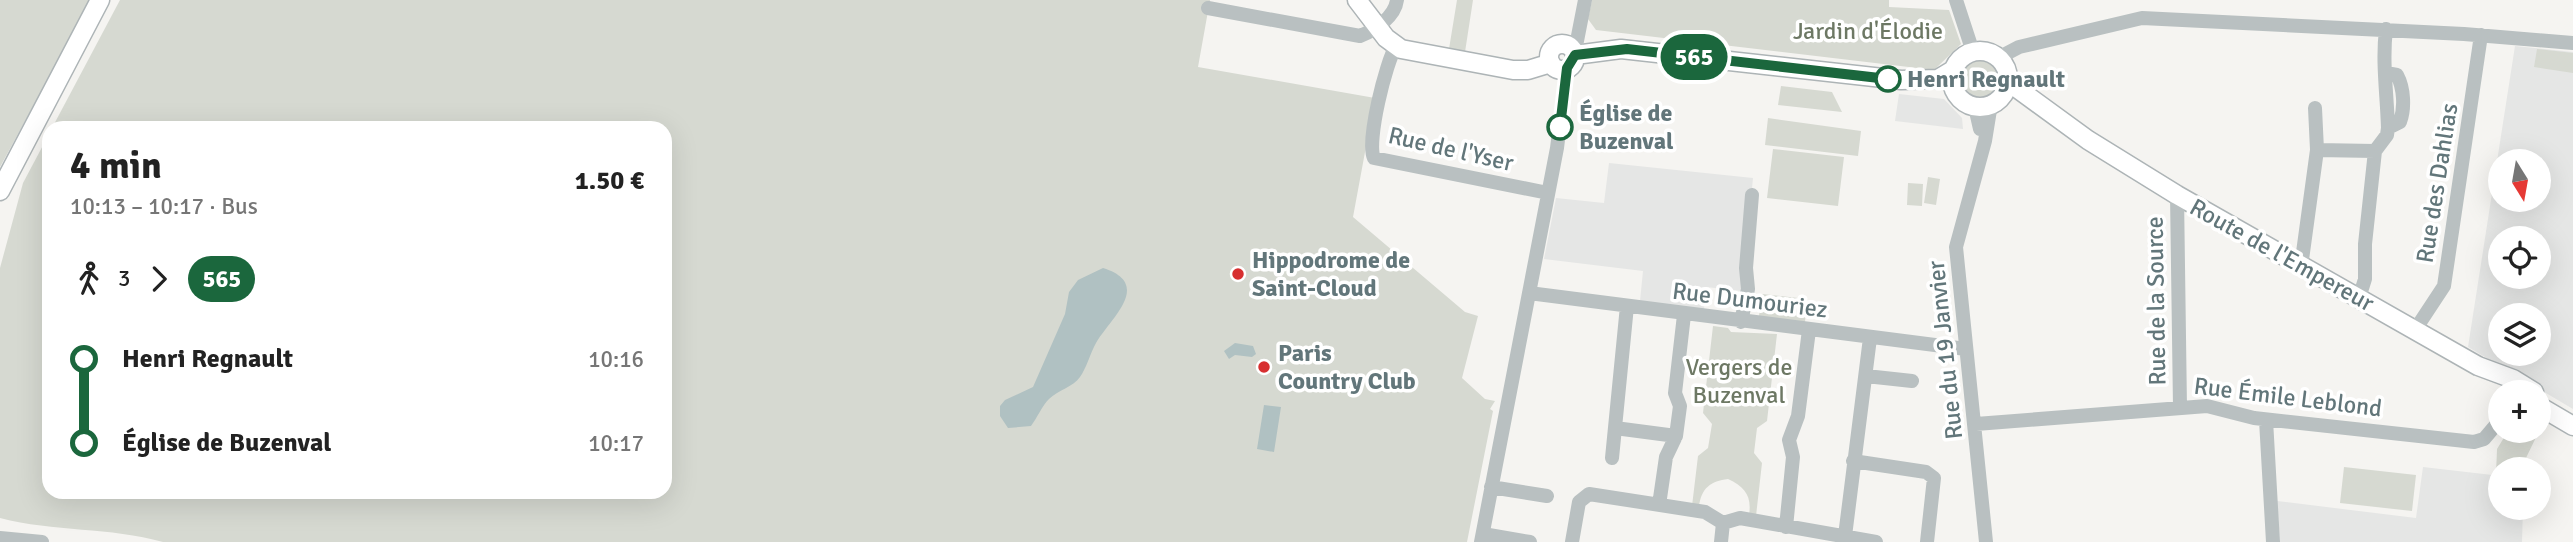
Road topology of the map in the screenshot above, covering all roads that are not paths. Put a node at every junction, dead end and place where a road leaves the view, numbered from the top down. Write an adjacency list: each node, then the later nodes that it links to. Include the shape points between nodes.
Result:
1 (100, 0): 24 (main road)
2 (1357, 0): 7 (main road)
3 (1397, 0): 7 (street, via 1396,9)
4 (1585, 0): 14 (street, via 1577,41)
5 (1956, 0): 12 (street)
6 (1208, 8): 7 (street, via 1360,36)
7 (1377, 27): 11 (main road)
8 (2386, 29): 9 (street); 13 (street, via 2142,18 2019,47); 23 (street, via 2383,59 2386,73 2397,75 2402,83 2403,113)
9 (2482, 35): 10 (street); 35 (street, Rue des Dahlias, via 2444,286)
10 (2573, 43)
11 (1396, 46): 14 (main road, via 1513,70); 25 (street, Rue de l'Yser, via 1387,63 1376,110 1370,148 1374,158)
12 (1973, 52): 13 (main road); 15 (main road, via 1961,58)
13 (1997, 58): 17 (main road)
14 (1566, 59): 16 (main road, via 1620,49); 25 (street)
15 (1953, 70): 16 (main road, via 1938,79); 18 (main road)
16 (1901, 80): 18 (main road)
17 (2007, 81): 19 (main road, via 2004,92); 21 (main road, Route de l'Empereur)
18 (1956, 94): 19 (main road, via 1965,103)
19 (1988, 104): 21 (main road, Route de l'Empereur, via 2016,105); 37 (street, Rue du 19 Janvier, via 1956,247)
20 (2315, 108): 22 (street)
21 (2088, 140): 27 (main road, Route de l'Empereur)
22 (2317, 150): 23 (street); 28 (street)
23 (2375, 151): 30 (street, via 2365,279)
24 (0, 188)
25 (1548, 193): 29 (street)
26 (1752, 195): 33 (street, via 1748,289)
27 (2177, 195): 28 (main road, Route de l'Empereur); 41 (street, Rue de la Source)
28 (2301, 267): 30 (main road, Route de l'Empereur)
29 (1529, 293): 31 (street, Rue Dumouriez); 51 (street)
30 (2359, 298): 35 (main road, Route de l'Empereur)
31 (1627, 306): 32 (street, Rue Dumouriez); 46 (street)
32 (1684, 315): 33 (street, Rue Dumouriez); 48 (street, via 1675,393 1680,406)
33 (1741, 322): 34 (street, Rue Dumouriez)
34 (1809, 330): 36 (street, Rue Dumouriez); 55 (street, via 1798,416 1789,440 1793,457)
35 (2415, 330): 39 (main road, Route de l'Empereur)
36 (1870, 338): 37 (street, Rue Dumouriez); 38 (street)
37 (1966, 349): 45 (street, Rue du 19 Janvier)
38 (1866, 376): 40 (street); 50 (street)
39 (2505, 380)
40 (1912, 381)
41 (2180, 407): 44 (street, Rue Émile Leblond, via 2207,405); 45 (street, Rue Émile Leblond)
42 (2551, 407): 43 (main road, Route de l'Empereur)
43 (2567, 417)
44 (2266, 420): 47 (street, Rue Émile Leblond, via 2474,442); 67 (street)
45 (1976, 424): 66 (street, Rue du 19 Janvier)
46 (1615, 428): 48 (street); 49 (street)
47 (2488, 434)
48 (1676, 436): 53 (street, via 1667,457)
49 (1612, 458)
50 (1853, 461): 59 (street); 65 (street, via 1926,472 1934,478)
51 (1491, 487): 52 (street); 58 (street)
52 (1547, 496)
53 (1659, 505): 54 (street, via 1705,512); 62 (street, via 1589,494 1579,502)
54 (1723, 523): 55 (street, via 1741,518); 63 (street)
55 (1786, 527): 56 (street)
56 (1804, 536): 59 (street)
57 (0, 538): 60 (street)
58 (1482, 538): 61 (street)
59 (1852, 539): 64 (street)
60 (43, 542)
61 (1530, 542)
62 (1572, 542)
63 (1721, 542)
64 (1877, 542)
65 (1927, 542)
66 (1986, 542)
67 (2273, 542)

